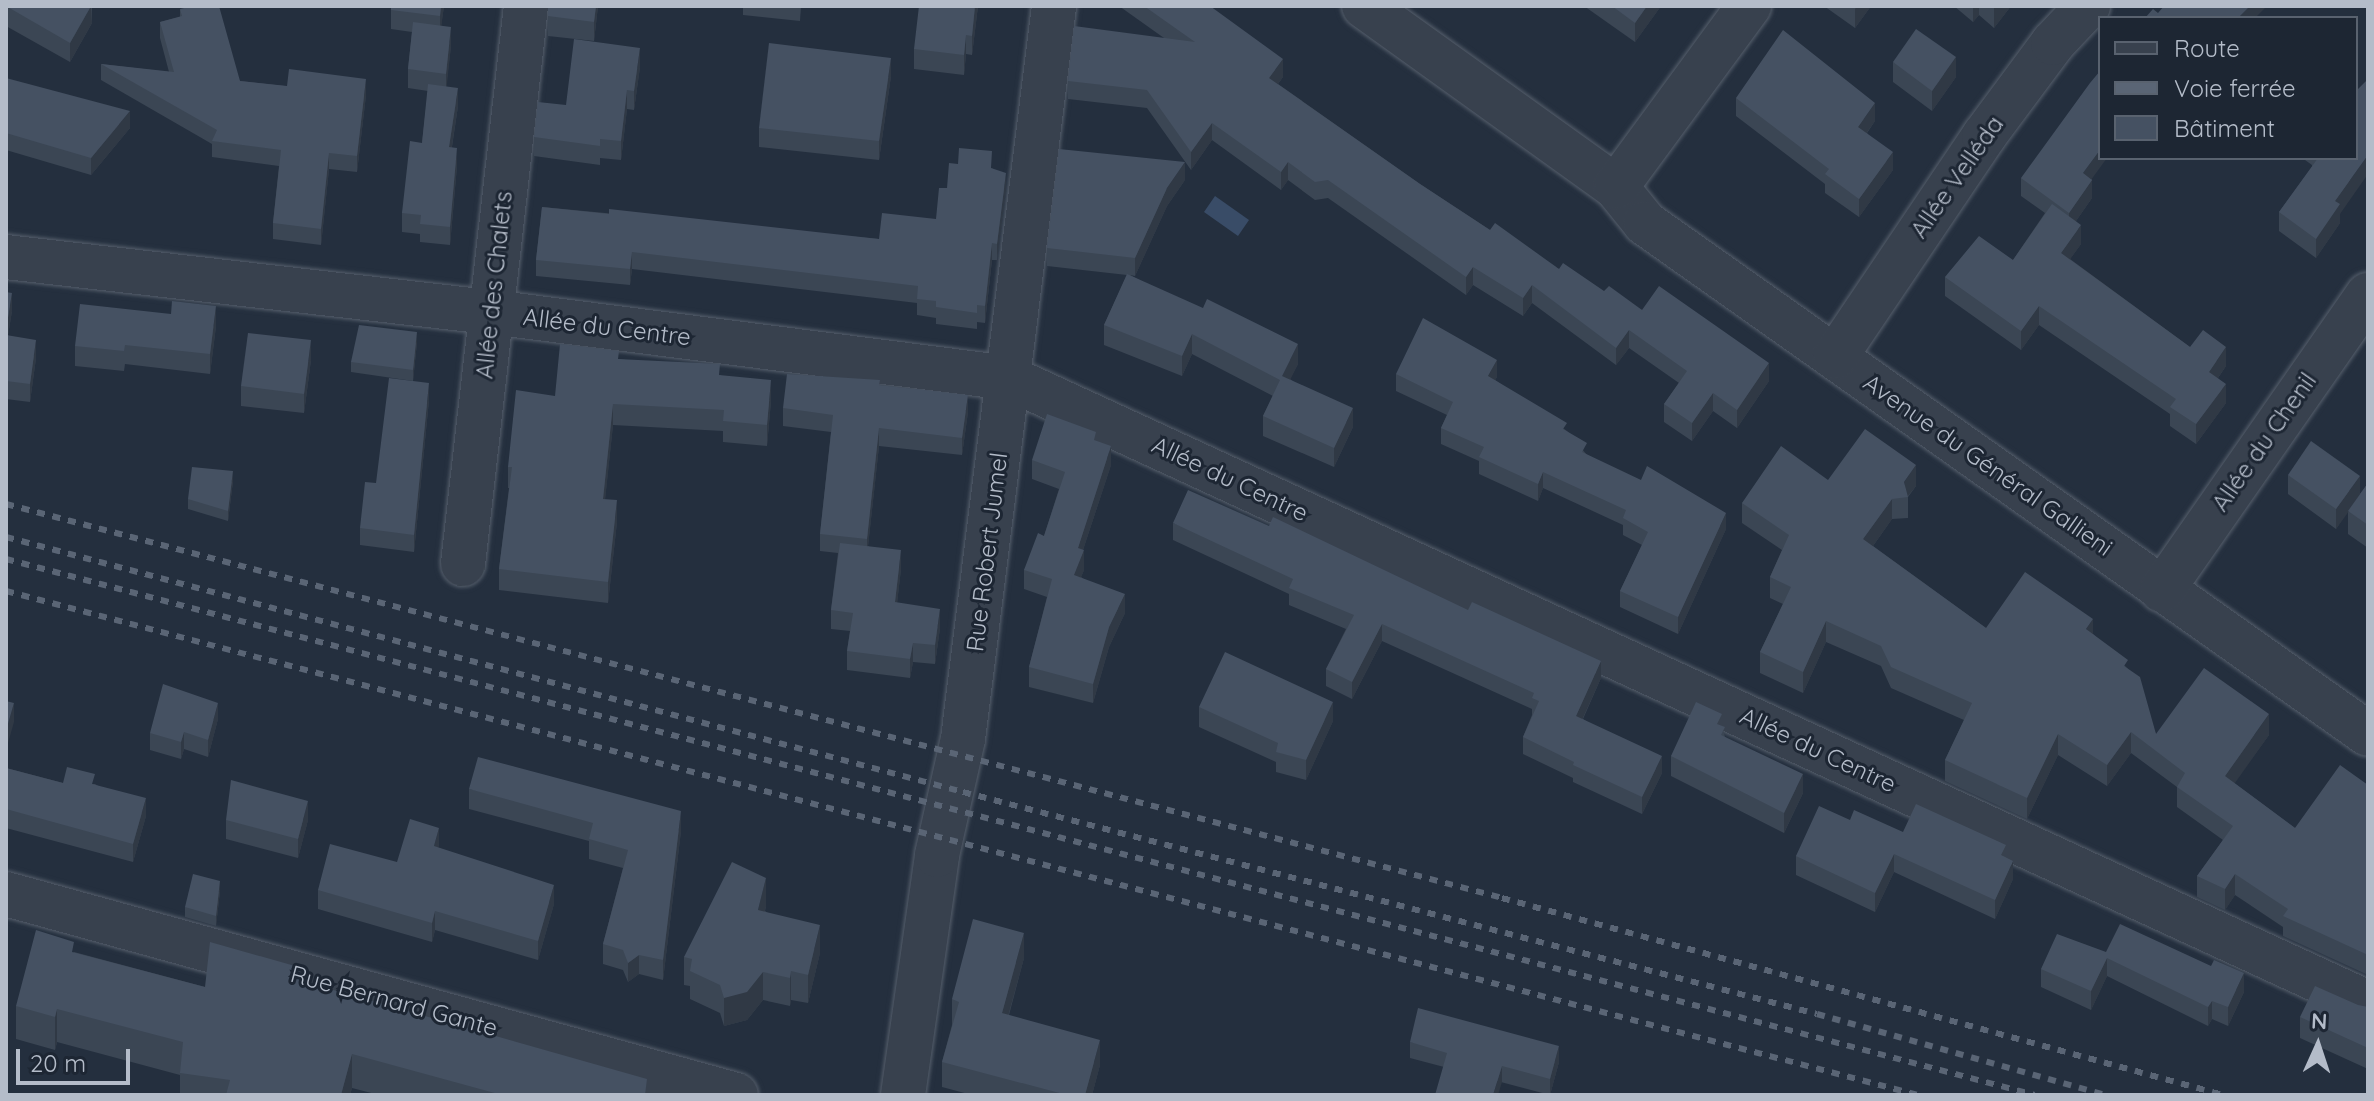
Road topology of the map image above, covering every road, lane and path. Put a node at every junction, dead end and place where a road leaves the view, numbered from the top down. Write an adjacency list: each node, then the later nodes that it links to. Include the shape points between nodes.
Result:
1 (526, 6): 9 (street, Allée des Chalets)
2 (1054, 6): 11 (street, Rue Robert Jumel)
3 (1364, 6): 6 (street, Avenue du Général Gallieni)
4 (1749, 6): 6 (street)
5 (2088, 6): 10 (street, Allée Velléda, via 2053,43 1984,136)
6 (1616, 187): 10 (street, Avenue du Général Gallieni, via 1645,223)
7 (6, 257): 9 (street, Allée du Centre)
8 (2368, 295): 13 (street, Allée du Chenil)
9 (491, 312): 11 (street, Allée du Centre); 12 (street, Allée des Chalets)
10 (1843, 346): 13 (street, Avenue du Général Gallieni)
11 (1009, 378): 17 (street, Allée du Centre); 19 (street, Rue Robert Jumel, via 963,739 937,855)
12 (463, 564)
13 (2169, 579): 14 (street, Avenue du Général Gallieni); 15 (street, Avenue du Général Gallieni)
14 (2368, 705)
15 (2368, 734)
16 (6, 894): 18 (street, Rue Bernard Gante)
17 (2368, 1003)
18 (736, 1095)
19 (903, 1095)

